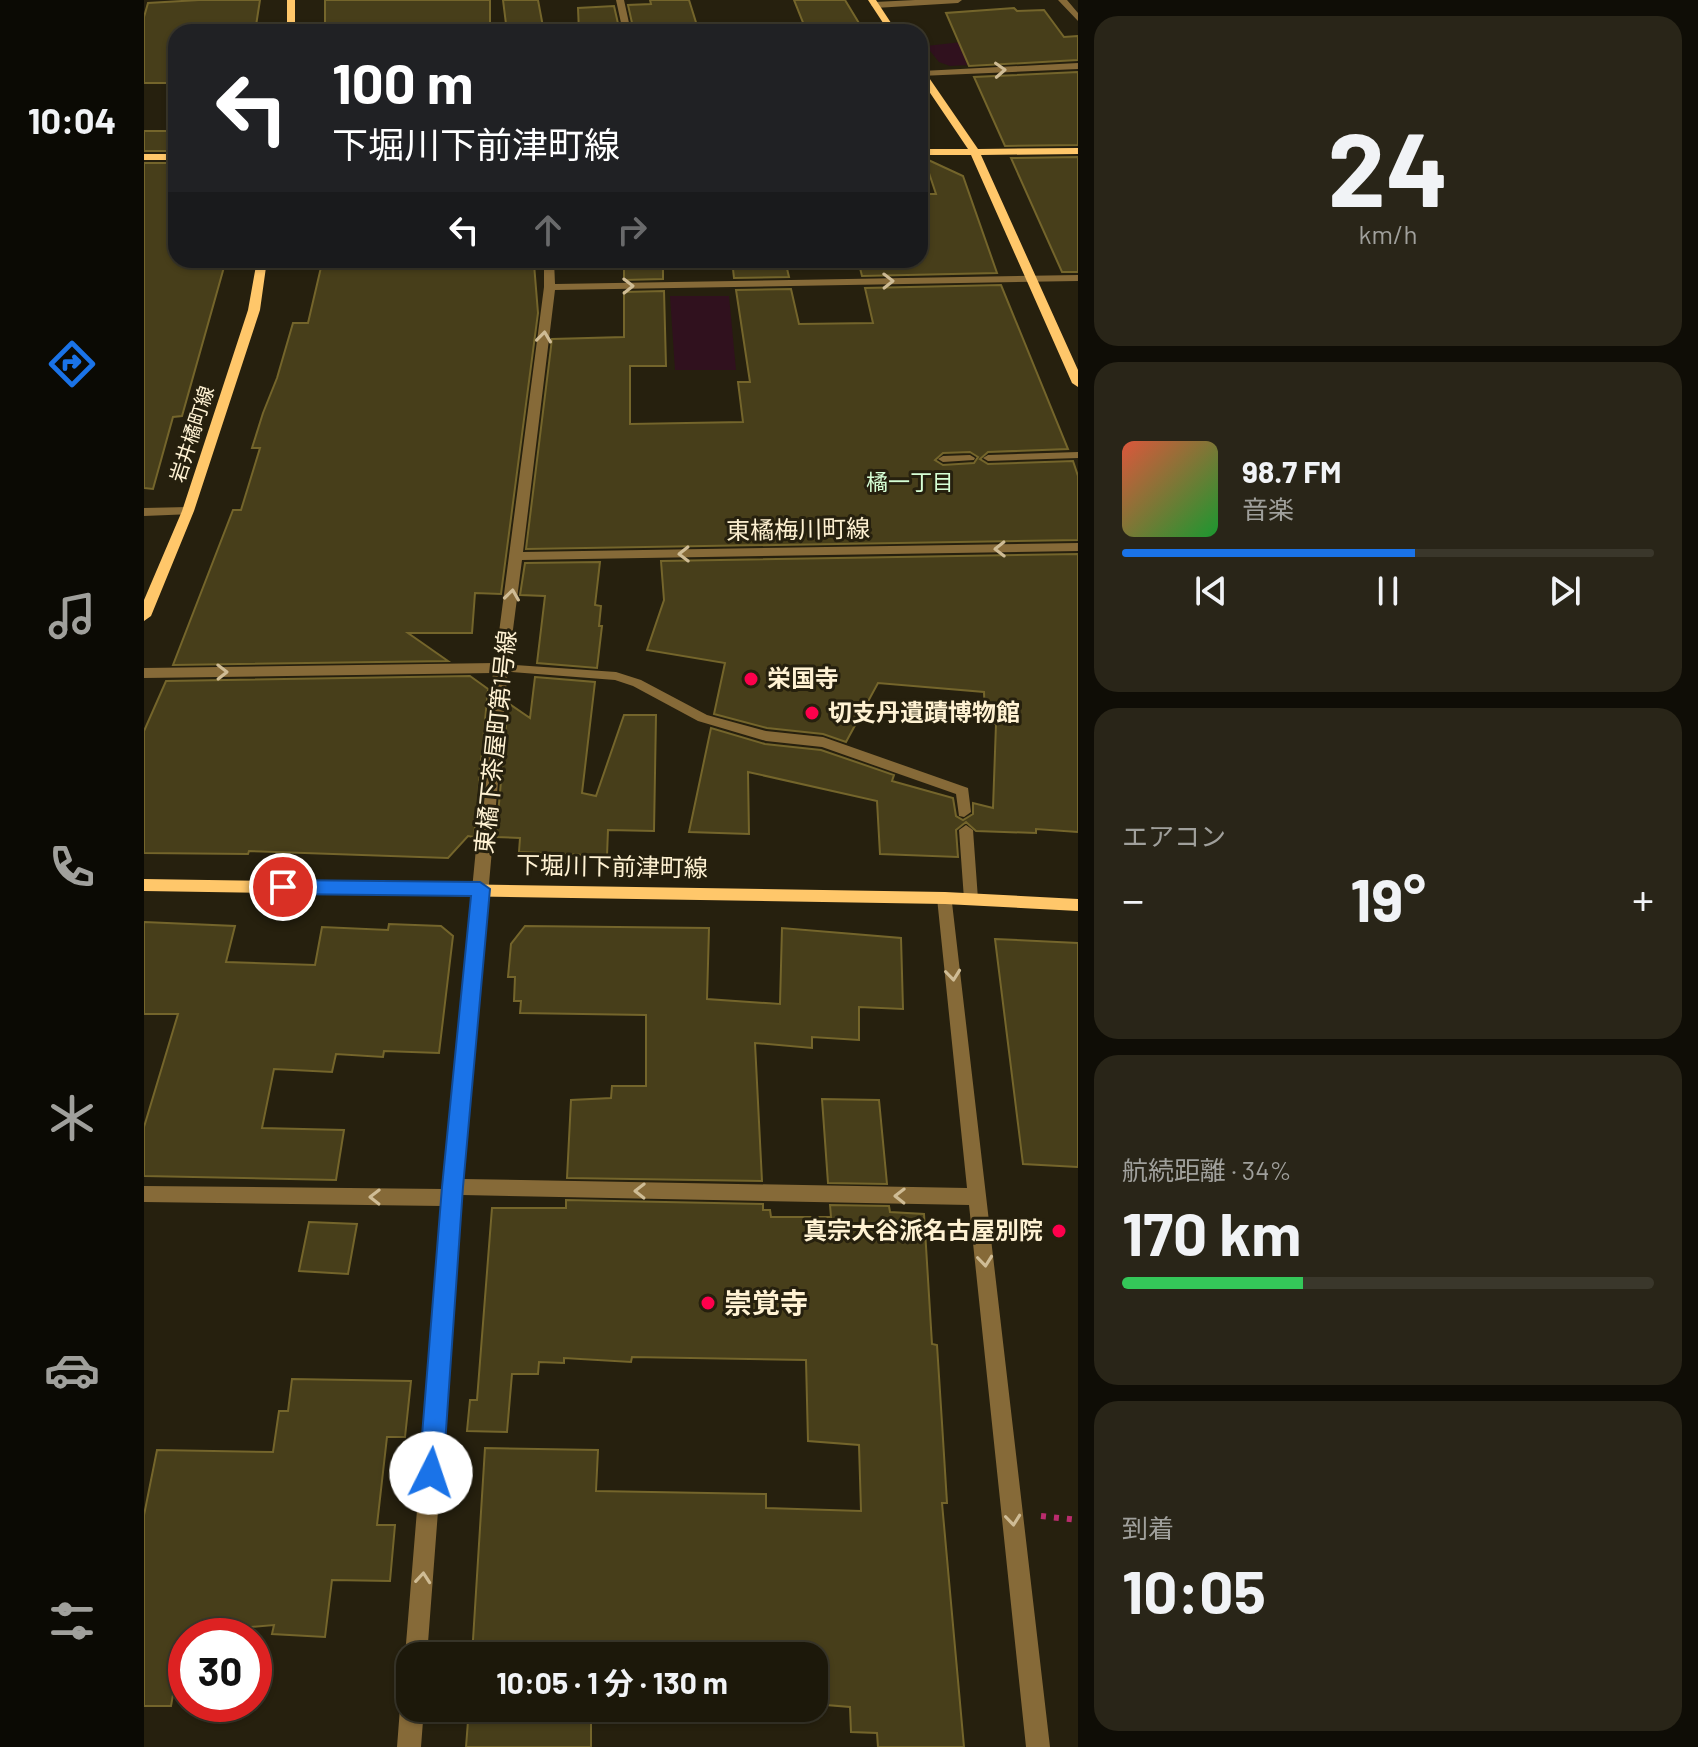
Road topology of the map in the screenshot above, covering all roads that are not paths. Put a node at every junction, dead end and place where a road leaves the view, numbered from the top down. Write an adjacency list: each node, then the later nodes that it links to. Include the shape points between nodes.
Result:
1 (291, 0): 7 (street)
2 (620, 0): 8 (street)
3 (958, 0): 5 (street)
4 (1062, 0): 6 (street)
5 (873, 3): 9 (street)
6 (1078, 18)
7 (291, 24)
8 (625, 24)
9 (887, 24)
10 (1078, 66): 11 (street, one-way to 10)
11 (928, 72)
12 (928, 82): 15 (street)
13 (1078, 151): 15 (street)
14 (928, 152): 15 (street)
15 (975, 152): 21 (street)
16 (144, 157): 17 (street)
17 (168, 157)
18 (261, 268): 28 (street, 岩井橘町線, via 254,310)
19 (549, 268): 22 (street, 東橘下茶屋町第1号線)
20 (1078, 278): 21 (street)
21 (1031, 279): 22 (street, one-way to 21); 23 (street)
22 (550, 287): 31 (street, 東橘下茶屋町第1号線, one-way to 22)
23 (1078, 383)
24 (1078, 455): 26 (lane)
25 (970, 458): 27 (lane)
26 (988, 458)
27 (943, 459)
28 (188, 511): 29 (street); 32 (street, 岩井橘町線)
29 (144, 512)
30 (1078, 547): 31 (street, 東橘梅川町線, one-way to 31)
31 (518, 556): 33 (street, 東橘下茶屋町第1号線, one-way to 31)
32 (144, 616)
33 (501, 668): 34 (street, one-way to 33); 35 (lane, via 616,676 703,718 766,736 823,742 963,791); 38 (street, 東橘下茶屋町第1号線)
34 (144, 673)
35 (964, 812)
36 (966, 830): 40 (lane)
37 (144, 885): 38 (street, 下堀川下前津町線)
38 (480, 889): 39 (street, 下堀川下前津町線); 42 (street, 東橘下茶屋町第1号線)
39 (945, 898): 40 (street, 下堀川下前津町線); 44 (street, one-way to 44)
40 (971, 899): 41 (street, 下堀川下前津町線)
41 (1078, 905)
42 (453, 1192): 43 (street, one-way to 43); 44 (street, one-way to 42); 45 (street, 東橘下茶屋町第1号線, one-way to 42)
43 (144, 1194)
44 (978, 1197): 48 (street, one-way to 48)
45 (417, 1642)
46 (411, 1722): 47 (street)
47 (409, 1747)
48 (1038, 1747)

